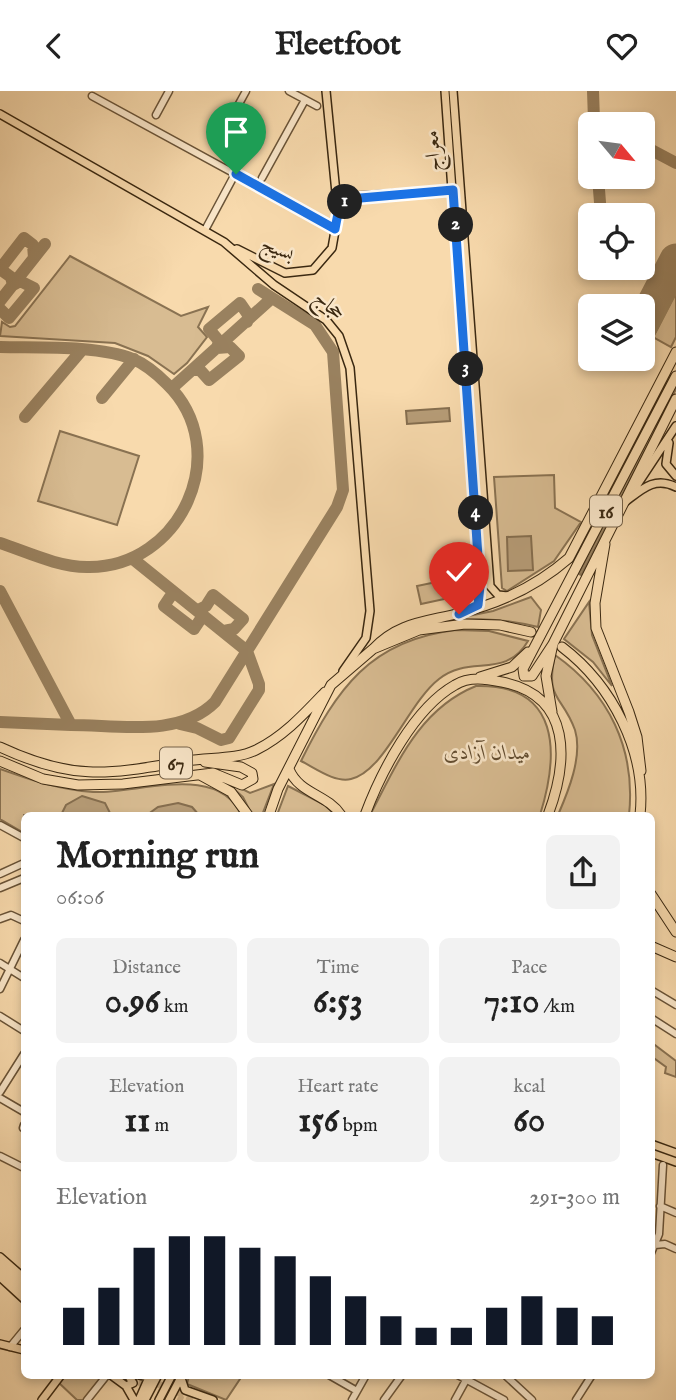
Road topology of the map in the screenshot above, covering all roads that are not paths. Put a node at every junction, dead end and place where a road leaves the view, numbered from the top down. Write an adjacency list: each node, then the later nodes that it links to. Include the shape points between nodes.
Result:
1 (169, 91): 11 (street)
2 (246, 91): 12 (street)
3 (289, 91): 8 (street)
4 (326, 91): 16 (main road, via 334,190)
5 (445, 91): 15 (main road, معراج)
6 (453, 91): 15 (main road, معراج)
7 (92, 96): 13 (street)
8 (305, 100): 9 (street); 14 (street)
9 (317, 107)
10 (0, 114): 18 (main road, حجاج)
11 (156, 115)
12 (217, 144)
13 (236, 174): 17 (street); 18 (street)
14 (262, 179)
15 (457, 190): 16 (main road); 20 (main road, معراج)
16 (358, 196): 17 (main road, بسیج, via 339,208)
17 (335, 229): 19 (main road, بسیج, via 325,260 300,274 277,271)
18 (205, 230): 19 (main road, حجاج)
19 (225, 242): 37 (main road, حجاج, via 274,285 326,320 348,358 370,623 361,648)
20 (463, 276): 30 (main road, معراج); 31 (main road, معراج)
21 (676, 352): 32 (highway, via 572,553 549,575)
22 (676, 376): 34 (highway, 16)
23 (676, 399): 28 (highway, 16)
24 (676, 427): 25 (main road, via 665,457); 28 (main road)
25 (674, 475): 26 (main road, via 663,473)
26 (666, 482): 27 (main road); 28 (main road, via 649,484)
27 (676, 487)
28 (622, 505): 29 (highway, 16)
29 (606, 535): 35 (highway, 16); 45 (highway, via 596,593 596,628 637,737)
30 (480, 586): 31 (main road, via 485,594); 33 (main road, via 478,605)
31 (490, 586): 32 (main road, via 498,595)
32 (512, 597): 33 (highway)
33 (459, 614): 36 (highway, via 408,624 386,634)
34 (534, 636): 35 (highway, via 523,669 527,678); 36 (highway, via 500,625 465,624 419,630); 38 (highway, 16, via 512,667)
35 (558, 645): 40 (highway, 16, via 546,676); 45 (highway, via 585,666 606,693)
36 (373, 649): 37 (highway)
37 (338, 677): 39 (highway)
38 (472, 678): 40 (highway, via 515,686); 50 (highway, via 443,692 416,720)
39 (331, 685): 42 (highway, 67, via 283,734 252,752); 44 (highway)
40 (552, 712): 51 (highway, via 562,753)
41 (0, 747): 42 (highway, 67, via 45,767 81,773 142,770)
42 (189, 760): 46 (highway, via 241,767 253,776 245,785 213,773)
43 (0, 761): 46 (highway, 67, via 43,779 88,786)
44 (289, 769): 48 (highway); 49 (highway, via 298,785)
45 (641, 771): 52 (highway)
46 (198, 775): 47 (highway, 67, via 231,792)
47 (246, 812)
48 (270, 812)
49 (338, 812)
50 (367, 812)
51 (549, 812)
52 (640, 812)
53 (0, 826): 54 (street)
54 (21, 836)
55 (21, 864): 56 (street)
56 (0, 874)
57 (21, 878): 58 (street)
58 (0, 888)
59 (655, 901): 63 (highway)
60 (655, 914): 63 (highway)
61 (0, 919): 62 (street, via 10,915)
62 (21, 920)
63 (669, 924): 64 (highway)
64 (676, 932)
65 (21, 947): 69 (street)
66 (655, 948): 67 (highway)
67 (676, 957)
68 (0, 963): 69 (street)
69 (11, 970): 70 (street); 71 (street)
70 (21, 976)
71 (0, 989)
72 (655, 992): 73 (street)
73 (676, 1005)
74 (0, 1016): 76 (street)
75 (655, 1021): 77 (street)
76 (21, 1029)
77 (676, 1034)
78 (21, 1059): 79 (street)
79 (0, 1091)
80 (0, 1098): 81 (street)
81 (21, 1110)
82 (655, 1145): 83 (main road)
83 (676, 1153)
84 (655, 1154): 86 (main road)
85 (0, 1156): 87 (street)
86 (676, 1162)
87 (21, 1165)
88 (663, 1165): 90 (street)
89 (655, 1182): 90 (street)
90 (661, 1184): 91 (street)
91 (660, 1206): 92 (street); 94 (street)
92 (676, 1213)
93 (655, 1226): 94 (street)
94 (659, 1228): 95 (street)
95 (655, 1245): 96 (street)
96 (676, 1249)
97 (0, 1257): 100 (main road)
98 (0, 1264): 102 (main road)
99 (0, 1271): 103 (main road)
100 (21, 1275)
101 (0, 1277): 104 (main road)
102 (21, 1282)
103 (21, 1289)
104 (21, 1296)
105 (21, 1334): 107 (street)
106 (0, 1344): 107 (main road)
107 (10, 1347): 108 (main road)
108 (21, 1349)
109 (58, 1379): 128 (main road)
110 (105, 1379): 129 (street)
111 (116, 1379): 124 (main road)
112 (131, 1379): 124 (main road, via 133,1382)
113 (151, 1379): 130 (main road)
114 (152, 1379): 131 (main road)
115 (176, 1379): 132 (main road)
116 (177, 1379): 133 (main road)
117 (179, 1379): 126 (main road)
118 (336, 1379): 125 (street)
119 (364, 1379): 125 (street)
120 (399, 1379): 136 (street)
121 (509, 1379): 139 (street)
122 (589, 1379): 140 (street)
123 (466, 1380): 137 (street); 138 (street)
124 (126, 1385): 130 (main road)
125 (357, 1391): 135 (street)
126 (191, 1392): 127 (main road); 134 (main road)
127 (181, 1398)
128 (42, 1400)
129 (87, 1400)
130 (136, 1400)
131 (145, 1400)
132 (159, 1400)
133 (169, 1400)
134 (213, 1400)
135 (352, 1400)
136 (384, 1400)
137 (455, 1400)
138 (504, 1400)
139 (532, 1400)
140 (576, 1400)

